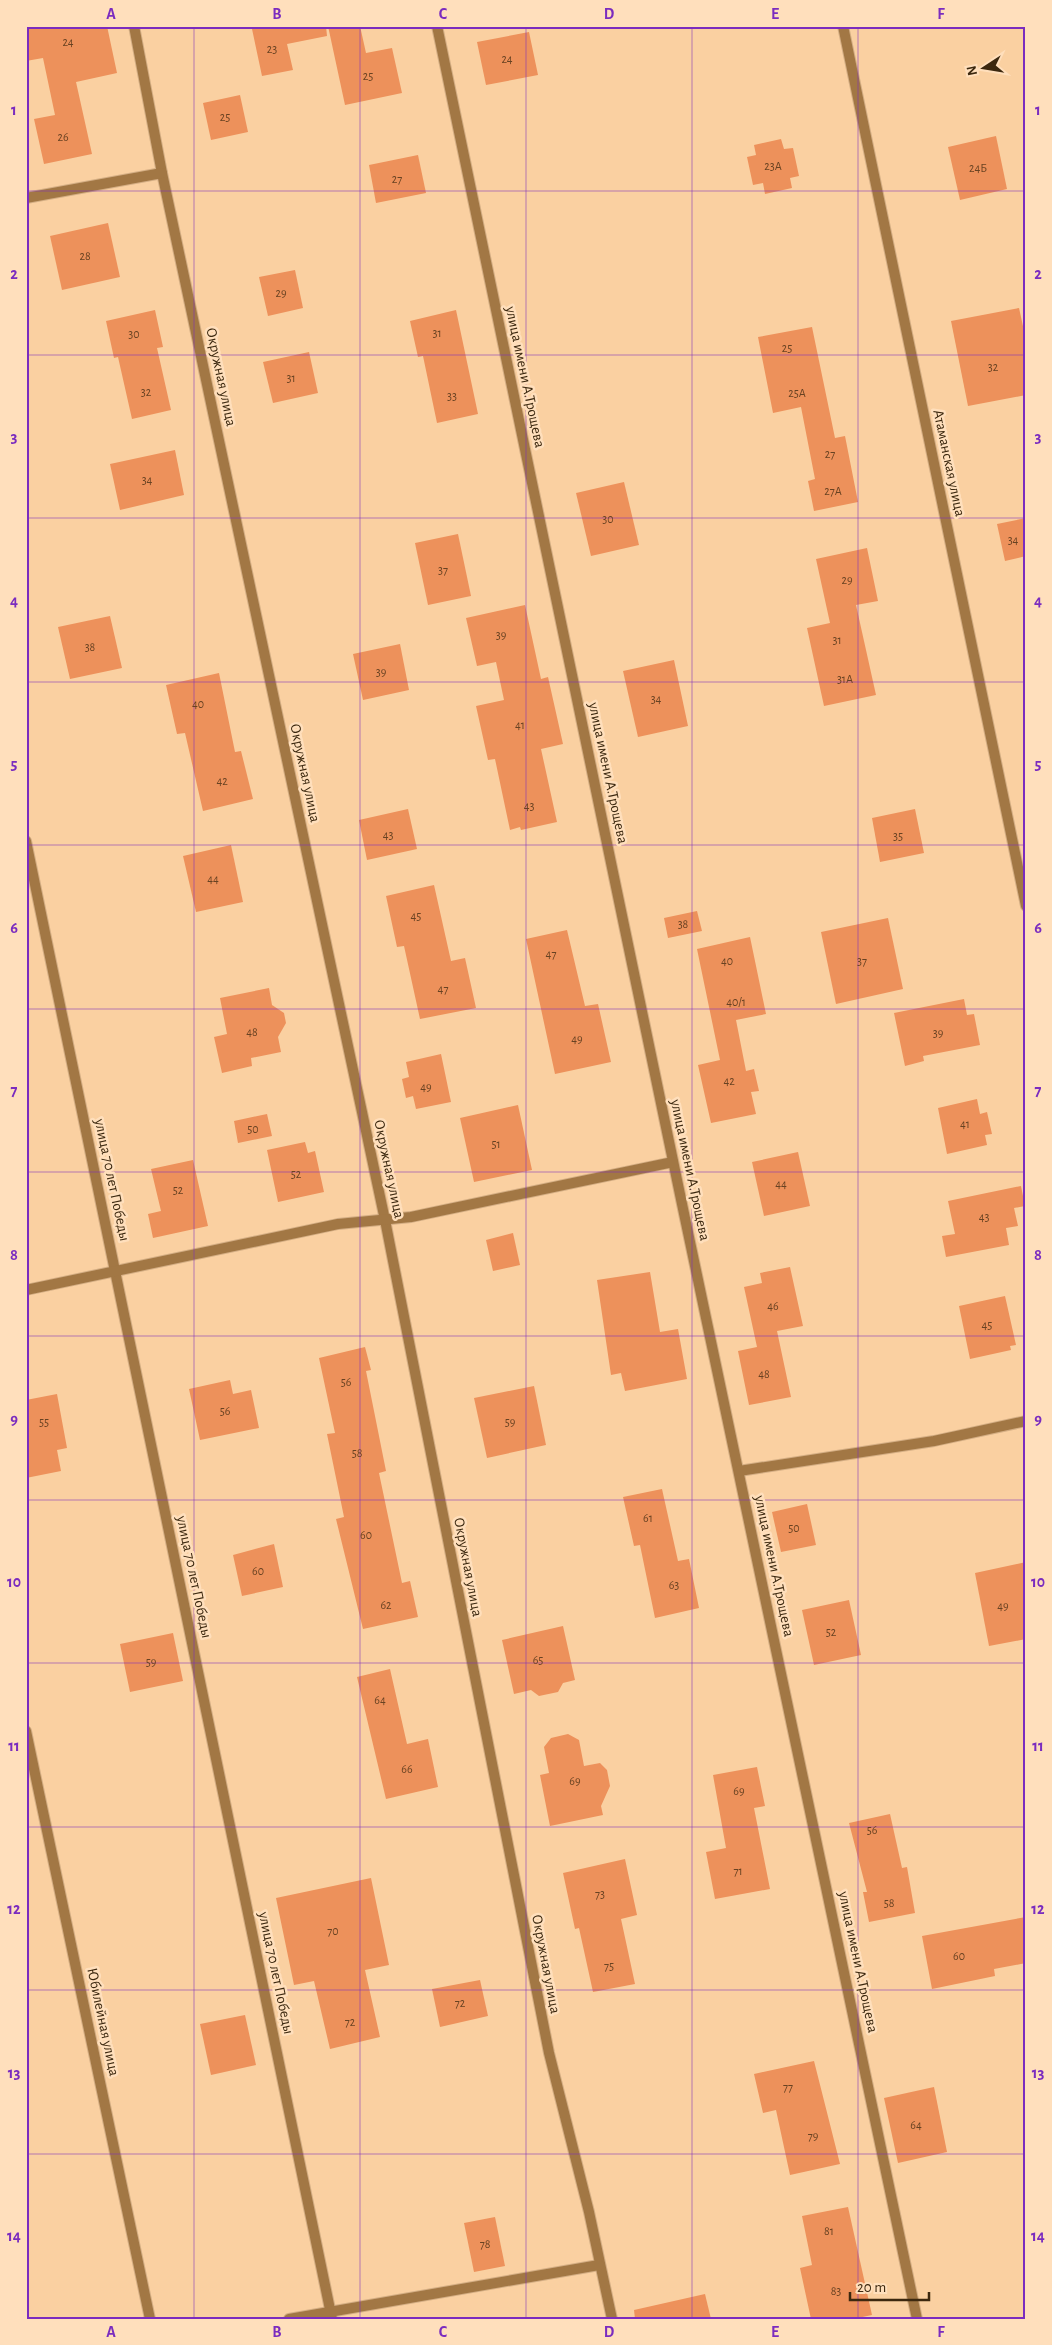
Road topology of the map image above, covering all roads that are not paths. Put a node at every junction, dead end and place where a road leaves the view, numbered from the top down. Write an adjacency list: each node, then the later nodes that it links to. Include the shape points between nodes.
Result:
1 (134, 26): 4 (street, Окружная улица)
2 (437, 26): 8 (street, улица имени А.Трощева)
3 (843, 26): 7 (street, Атаманская улица)
4 (162, 173): 5 (street); 9 (street, Окружная улица)
5 (26, 198)
6 (26, 841): 10 (street, улица 70 лет Победы)
7 (1026, 906)
8 (673, 1162): 9 (street); 13 (street, улица имени А.Трощева)
9 (385, 1220): 10 (street, via 338,1224); 15 (street, Окружная улица, via 549,2053)
10 (115, 1271): 11 (street); 16 (street, улица 70 лет Победы)
11 (26, 1290)
12 (1026, 1421): 13 (street, via 934,1441)
13 (739, 1472): 20 (street, улица имени А.Трощева)
14 (26, 1731): 17 (street, Юбилейная улица)
15 (599, 2265): 16 (street); 19 (street, Окружная улица)
16 (331, 2315): 18 (street)
17 (150, 2319)
18 (289, 2319)
19 (612, 2319)
20 (918, 2319)

